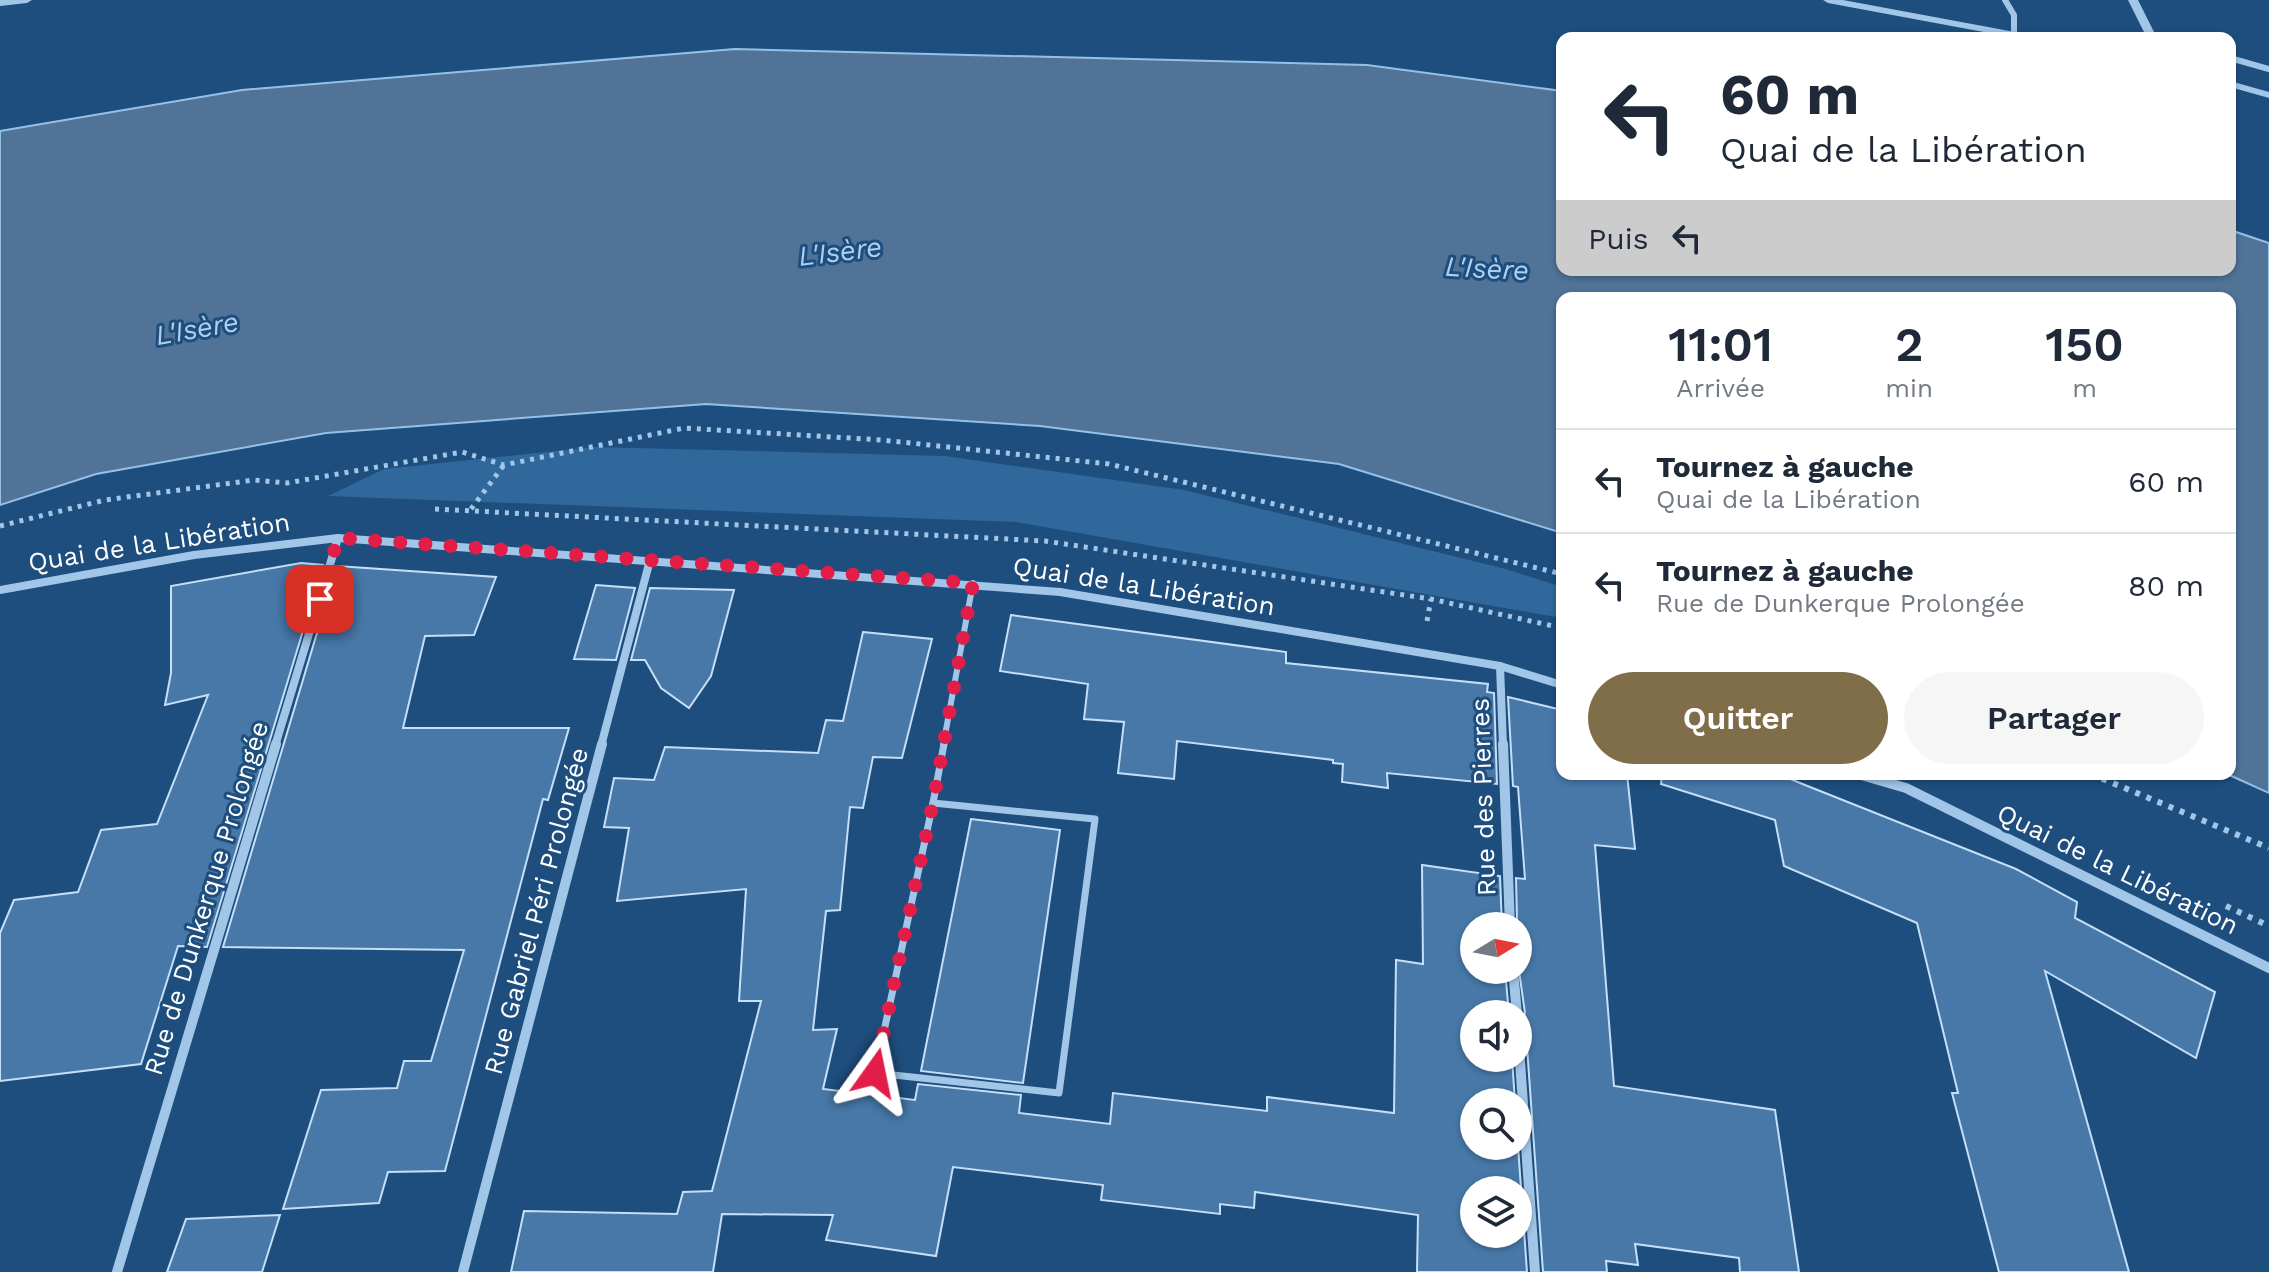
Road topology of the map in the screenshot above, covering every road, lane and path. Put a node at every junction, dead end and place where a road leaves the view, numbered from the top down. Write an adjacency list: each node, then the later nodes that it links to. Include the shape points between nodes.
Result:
1 (27, 0): 6 (street)
2 (1828, 0): 7 (street)
3 (2005, 0): 4 (lane); 8 (street, via 2014,15)
4 (2014, 0)
5 (2133, 0): 9 (street)
6 (0, 3)
7 (2003, 32)
8 (2014, 32)
9 (2149, 32)
10 (2236, 60): 11 (street)
11 (2269, 69)
12 (2236, 86): 13 (street)
13 (2269, 95)
14 (504, 465): 15 (path); 16 (path, via 462,452 287,483 254,480 105,500); 19 (path, via 684,428 882,440 1109,464)
15 (471, 509)
16 (0, 526)
17 (338, 538): 18 (street, Quai de la Libération); 21 (street, Quai de la Libération, via 194,555); 31 (street, Rue de Dunkerque Prolongée)
18 (650, 560): 20 (street, Quai de la Libération); 32 (street, Rue Gabriel Péri Prolongée)
19 (1556, 573)
20 (973, 583): 22 (street, Quai de la Libération, via 1060,592); 26 (lane)
21 (0, 590)
22 (1500, 666): 23 (street, Quai de la Libération); 28 (street, Rue des Pierres)
23 (1556, 683)
24 (1879, 780): 29 (street, Quai de la Libération, via 1906,788)
25 (2105, 780): 27 (path)
26 (933, 803): 26 (lane, via 1095,819 1059,1093 875,1073)
27 (2269, 848)
28 (1509, 912)
29 (2269, 968)
30 (1521, 1072): 33 (street)
31 (117, 1272)
32 (463, 1272)
33 (1535, 1272)

